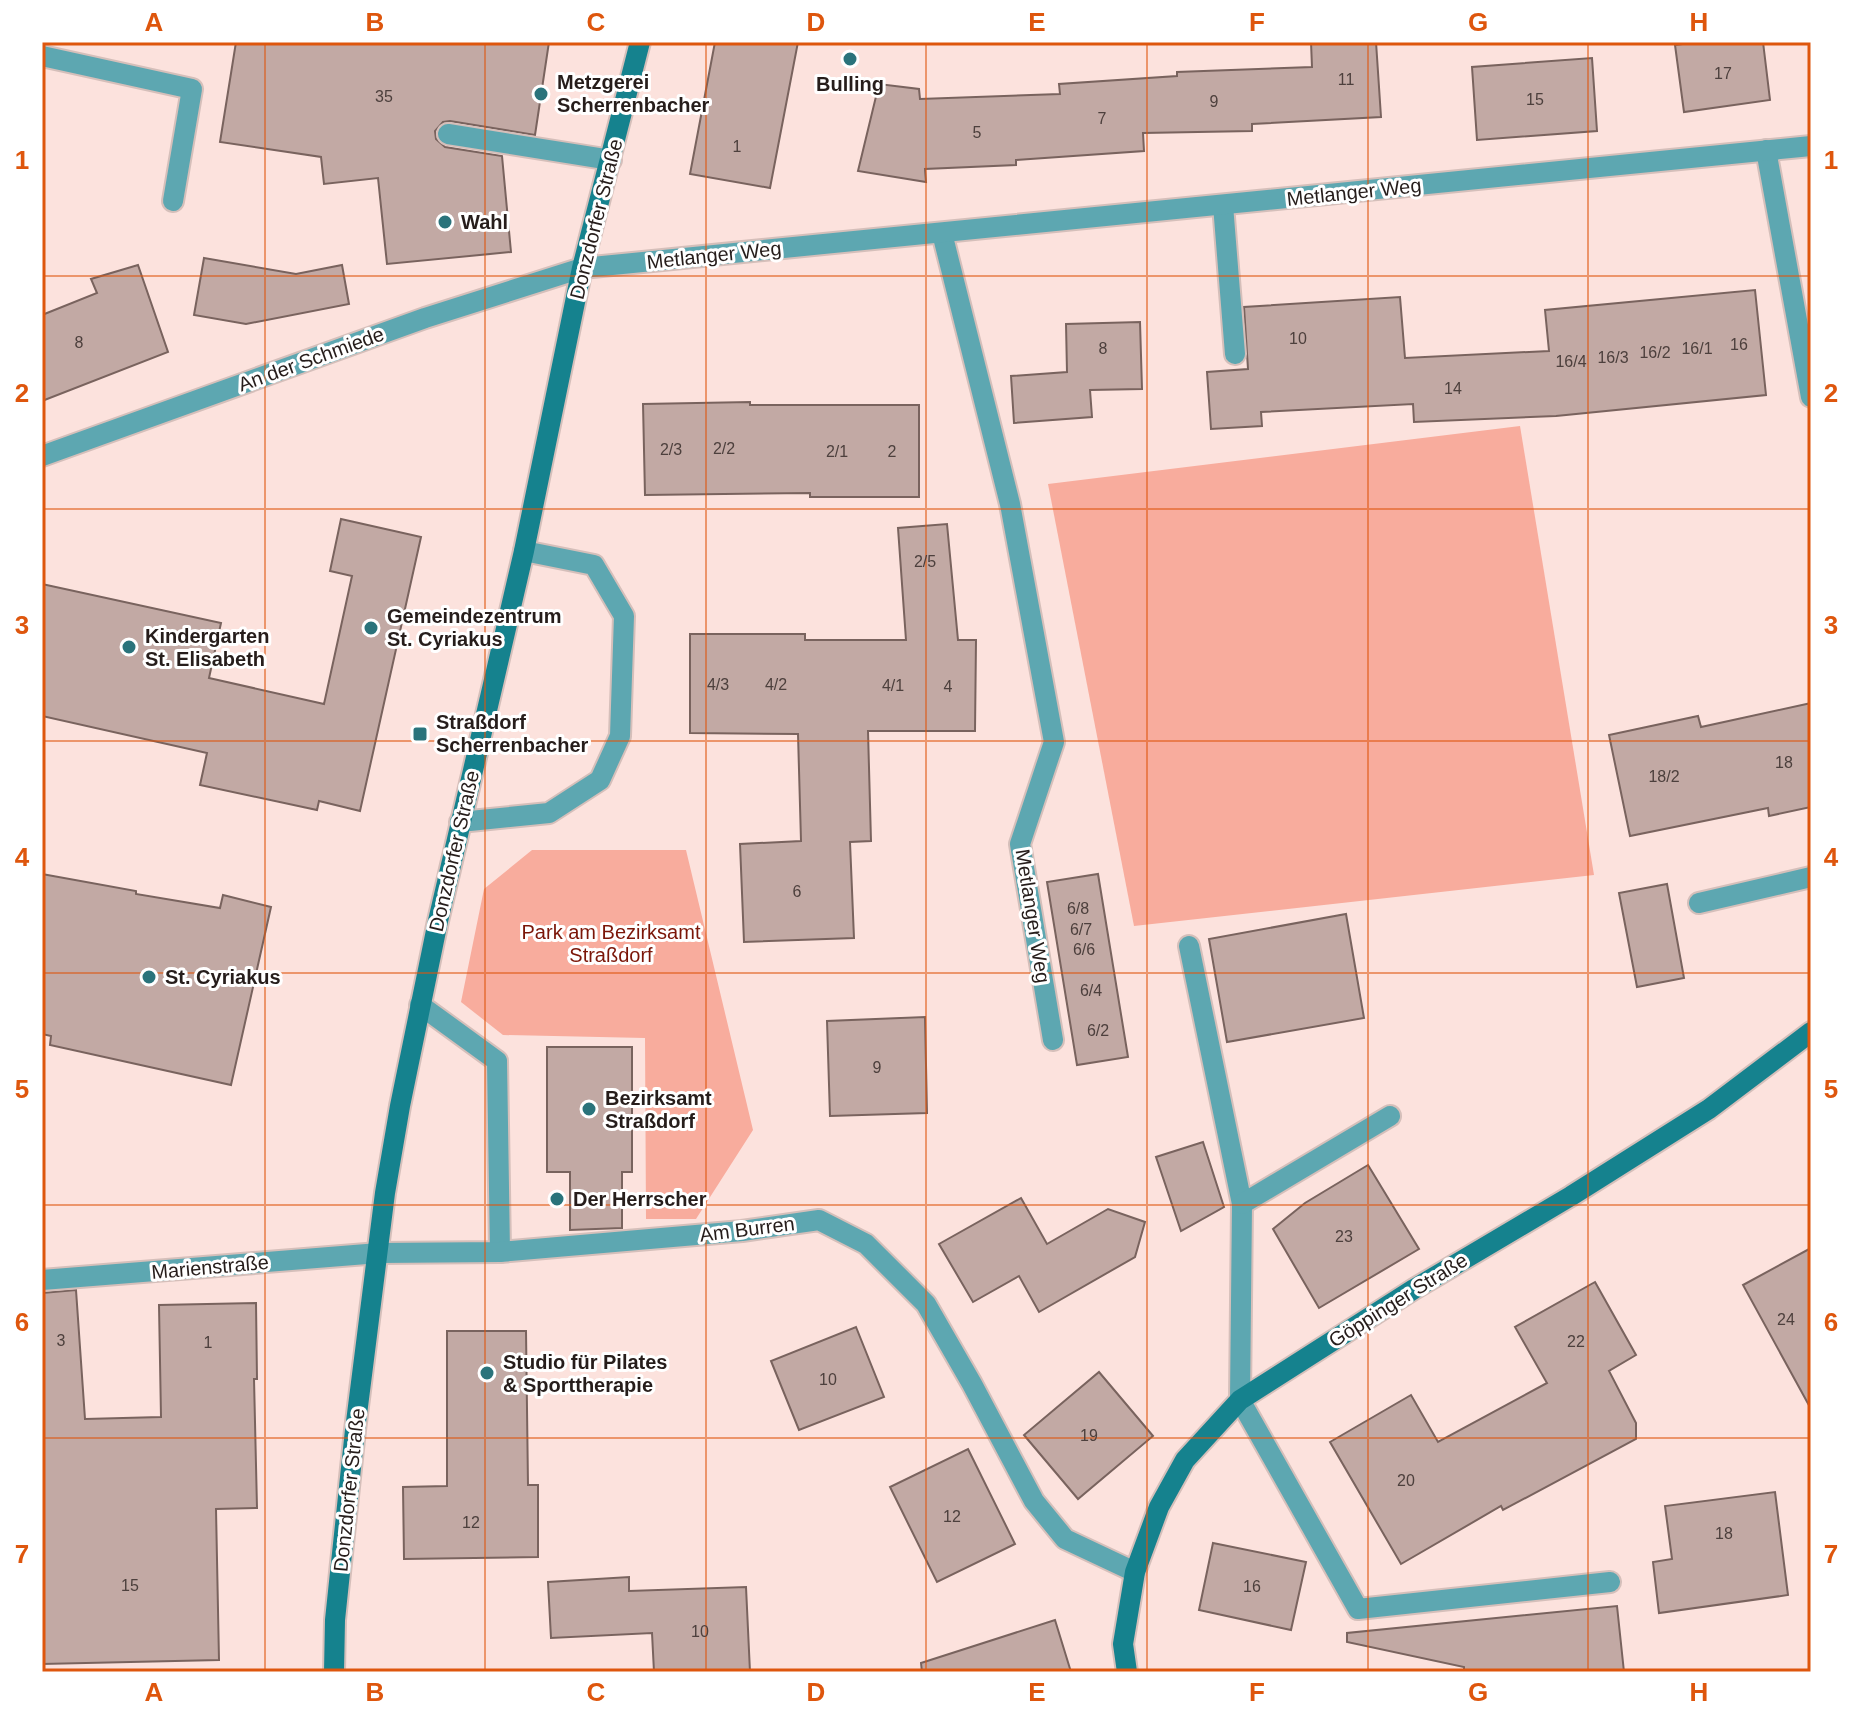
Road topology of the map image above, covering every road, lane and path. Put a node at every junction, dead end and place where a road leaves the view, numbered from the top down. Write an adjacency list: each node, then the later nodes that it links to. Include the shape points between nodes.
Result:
1 (640, 42): 6 (main road, Donzdorfer Straße)
2 (42, 56): 7 (street, via 192,89)
3 (448, 134): 6 (street)
4 (1811, 146): 5 (street, Metlanger Weg)
5 (1766, 150): 8 (street, Metlanger Weg); 12 (street)
6 (611, 160): 10 (main road, Donzdorfer Straße)
7 (173, 201)
8 (1223, 205): 9 (street, Metlanger Weg); 11 (street)
9 (942, 233): 10 (street, Metlanger Weg); 21 (street, Metlanger Weg, via 1010,504 1054,742 1020,844)
10 (582, 268): 13 (street, An der Schmiede, via 425,318); 14 (main road, Donzdorfer Straße)
11 (1235, 354)
12 (1811, 397)
13 (42, 456)
14 (524, 551): 15 (main road, Donzdorfer Straße); 15 (street, via 594,565 624,616 620,736 600,780 549,813)
15 (460, 822): 19 (main road, Donzdorfer Straße)
16 (1811, 877): 17 (street)
17 (1699, 903)
18 (1189, 946): 23 (street)
19 (420, 1005): 24 (street, via 497,1061); 25 (main road, Donzdorfer Straße)
20 (1811, 1032): 27 (main road, Göppinger Straße, via 1709,1109)
21 (1053, 1040)
22 (1390, 1116): 23 (street)
23 (1242, 1204): 27 (street)
24 (500, 1252): 25 (street, Am Burren); 28 (street, Am Burren, via 819,1220 866,1244 926,1304 1034,1501 1065,1539)
25 (379, 1253): 26 (street, Marienstraße); 30 (main road, Donzdorfer Straße, via 351,1462)
26 (42, 1280)
27 (1240, 1400): 28 (main road, Göppinger Straße, via 1185,1460 1159,1507); 29 (street, via 1358,1609)
28 (1135, 1572): 31 (main road, Göppinger Straße, via 1123,1644)
29 (1610, 1582)
30 (334, 1672)
31 (1127, 1672)

